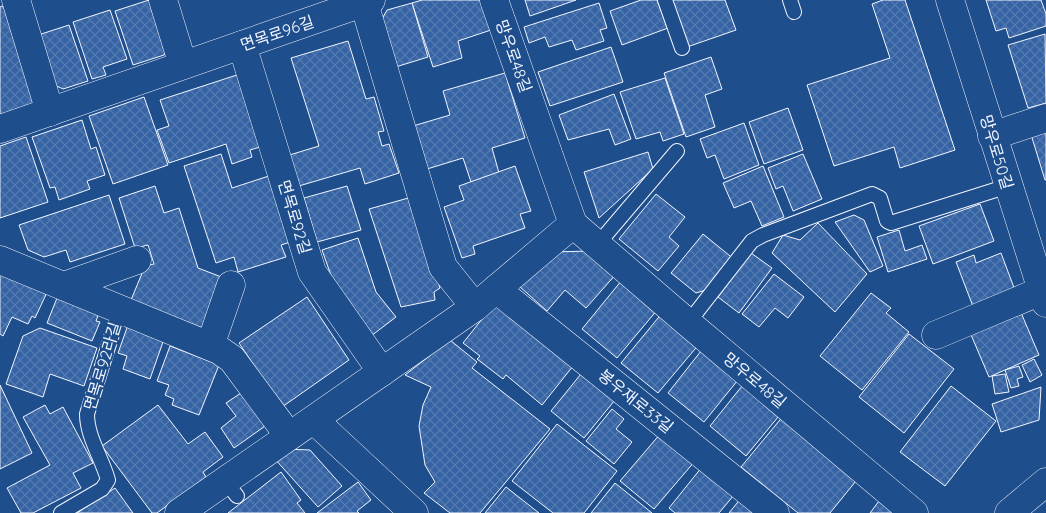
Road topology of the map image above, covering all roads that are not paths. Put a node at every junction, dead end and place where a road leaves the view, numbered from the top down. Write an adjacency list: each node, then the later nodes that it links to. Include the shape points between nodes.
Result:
1 (16, 0): 10 (street)
2 (163, 0): 9 (street)
3 (494, 0): 16 (street, 망우로48길)
4 (665, 0): 8 (lane)
5 (950, 0): 13 (street, 망우로50길)
6 (368, 1): 7 (street, 면목로96길); 24 (street, via 443,267)
7 (242, 45): 9 (street, 면목로96길); 29 (street, 면목로92길, via 312,272)
8 (682, 48)
9 (183, 65): 10 (street, 면목로96길)
10 (50, 112): 12 (street, 면목로96길)
11 (1046, 118): 13 (street)
12 (0, 129)
13 (992, 136): 15 (street, 망우로50길)
14 (677, 150): 17 (lane)
15 (1008, 186): 23 (street, 망우로50길); 26 (lane, via 891,223 880,198 872,194 763,235 747,246)
16 (573, 224): 17 (street, 망우로48길); 22 (street)
17 (597, 245): 26 (street, 망우로48길)
18 (0, 260): 21 (street, 면목로92라길)
19 (137, 260): 21 (street)
20 (231, 285): 28 (street)
21 (64, 286): 25 (street, 면목로92라길)
22 (496, 289): 24 (street); 36 (street, 봉우재로33길)
23 (1043, 297): 27 (street)
24 (475, 307): 29 (street)
25 (120, 309): 28 (street, 면목로92라길); 33 (lane, 면목로92라길, via 86,414 86,425 108,480 102,489)
26 (688, 323): 37 (street, 망우로48길)
27 (936, 335)
28 (210, 346): 31 (street, 면목로92라길, via 232,359)
29 (382, 372): 30 (street)
30 (314, 420): 31 (street); 35 (street)
31 (289, 436): 34 (street, via 231,489)
32 (1046, 482): 38 (street)
33 (61, 513)
34 (179, 513)
35 (414, 513)
36 (775, 513)
37 (914, 513)
38 (1009, 513)

